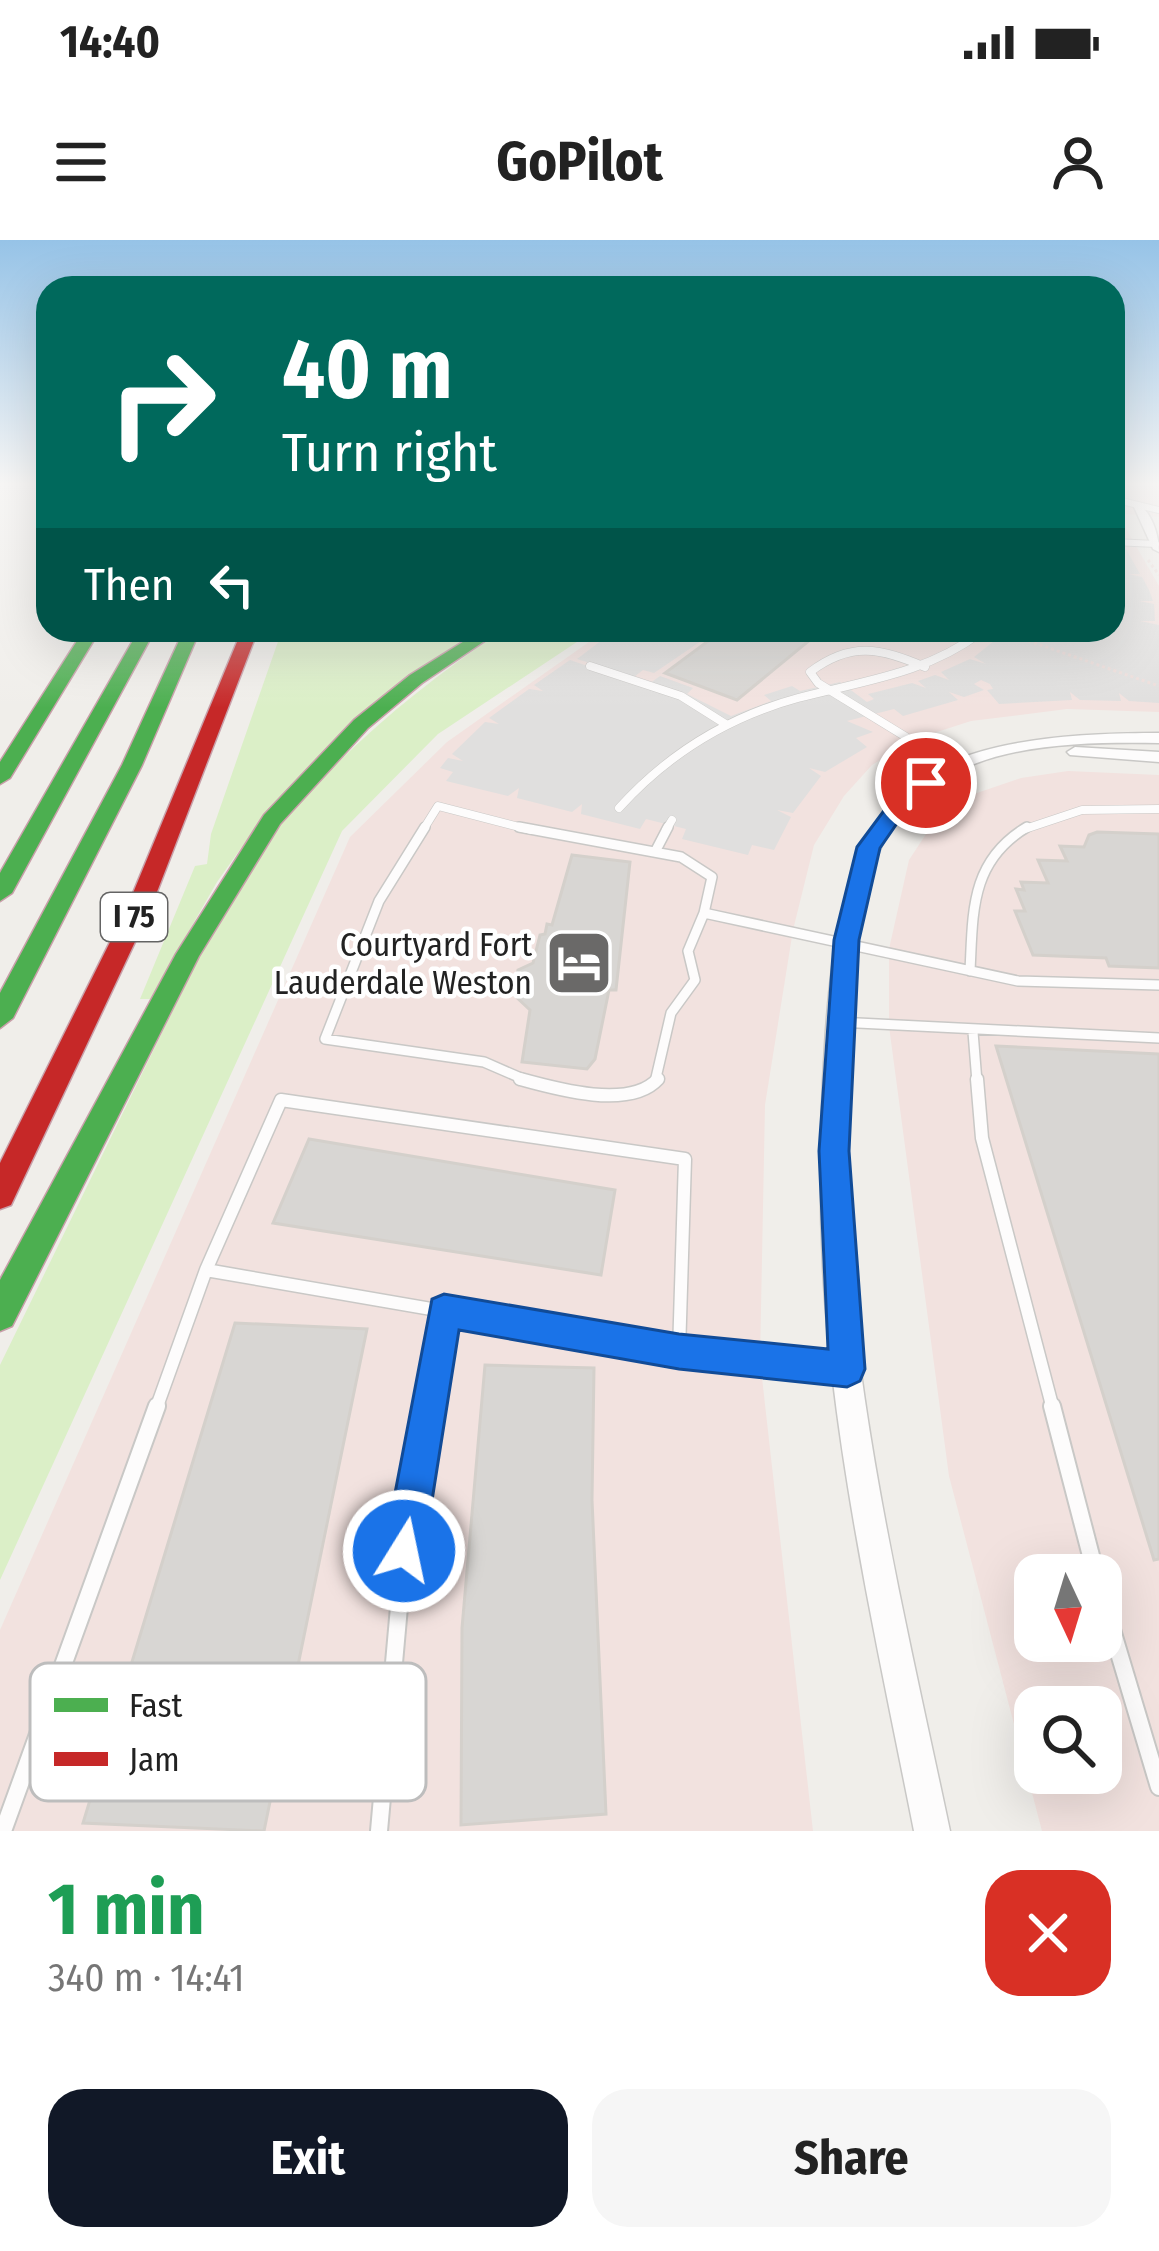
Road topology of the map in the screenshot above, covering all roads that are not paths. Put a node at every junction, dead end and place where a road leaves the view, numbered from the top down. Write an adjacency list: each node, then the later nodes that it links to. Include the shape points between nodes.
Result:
1 (85, 642): 15 (highway)
2 (140, 642): 20 (highway)
3 (187, 642): 25 (highway)
4 (245, 642): 29 (highway, I 75, via 138,910)
5 (475, 642): 32 (highway, via 362,724 272,820 188,953)
6 (970, 642): 8 (lane)
7 (590, 666): 10 (lane, via 682,696)
8 (926, 667): 9 (lane); 9 (lane, via 845,647 810,672)
9 (836, 691): 10 (lane); 14 (lane)
10 (728, 725): 16 (lane, via 668,761)
11 (1159, 738): 12 (street)
12 (997, 754): 13 (street); 14 (street)
13 (1159, 757)
14 (955, 767): 22 (street, via 884,823 859,873)
15 (0, 778)
16 (620, 808)
17 (1159, 809): 23 (lane, via 1060,815 1017,833 978,879)
18 (672, 820): 19 (lane)
19 (655, 852): 21 (lane, via 712,877); 21 (lane, via 567,840 438,806 379,901 325,1040 484,1062 554,1088 648,1090 658,1079 677,1000 695,980 688,951)
20 (0, 893)
21 (704, 913): 22 (lane)
22 (846, 940): 23 (lane); 26 (street)
23 (970, 971): 24 (lane)
24 (1159, 985)
25 (0, 1018)
26 (838, 1022): 27 (lane); 34 (street, via 834,1151)
27 (973, 1032): 28 (lane); 35 (lane, via 982,1138)
28 (1159, 1038)
29 (0, 1195)
30 (206, 1270): 31 (lane); 33 (lane, via 281,1100 685,1159); 37 (lane)
31 (444, 1311): 33 (lane); 38 (lane)
32 (0, 1314)
33 (679, 1352): 34 (lane)
34 (847, 1369): 44 (street)
35 (1091, 1554)
36 (1122, 1662): 40 (lane)
37 (64, 1663)
38 (394, 1663)
39 (30, 1756): 42 (lane)
40 (1159, 1787)
41 (382, 1801): 43 (lane)
42 (3, 1831)
43 (379, 1831)
44 (932, 1831)

